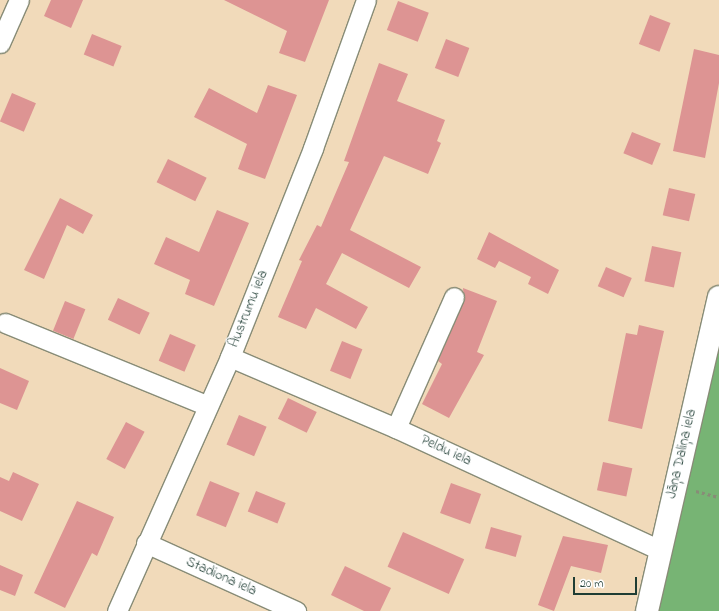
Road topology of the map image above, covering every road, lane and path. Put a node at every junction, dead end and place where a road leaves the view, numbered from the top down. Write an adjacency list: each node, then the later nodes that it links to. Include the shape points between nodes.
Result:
1 (19, 0): 3 (street)
2 (366, 0): 7 (street, Austrumu iela, via 313,148)
3 (0, 43)
4 (719, 296): 11 (street, Jāņa Daliņa iela)
5 (454, 297): 9 (street)
6 (5, 323): 8 (street)
7 (230, 357): 8 (street, Austrumu iela); 9 (street, Peldu iela)
8 (208, 406): 10 (street, Austrumu iela)
9 (396, 428): 11 (street, Peldu iela)
10 (146, 543): 12 (street, Austrumu iela); 13 (street, Stadiona iela)
11 (660, 550): 14 (street, Jāņa Daliņa iela)
12 (116, 611)
13 (296, 611)
14 (647, 611)

